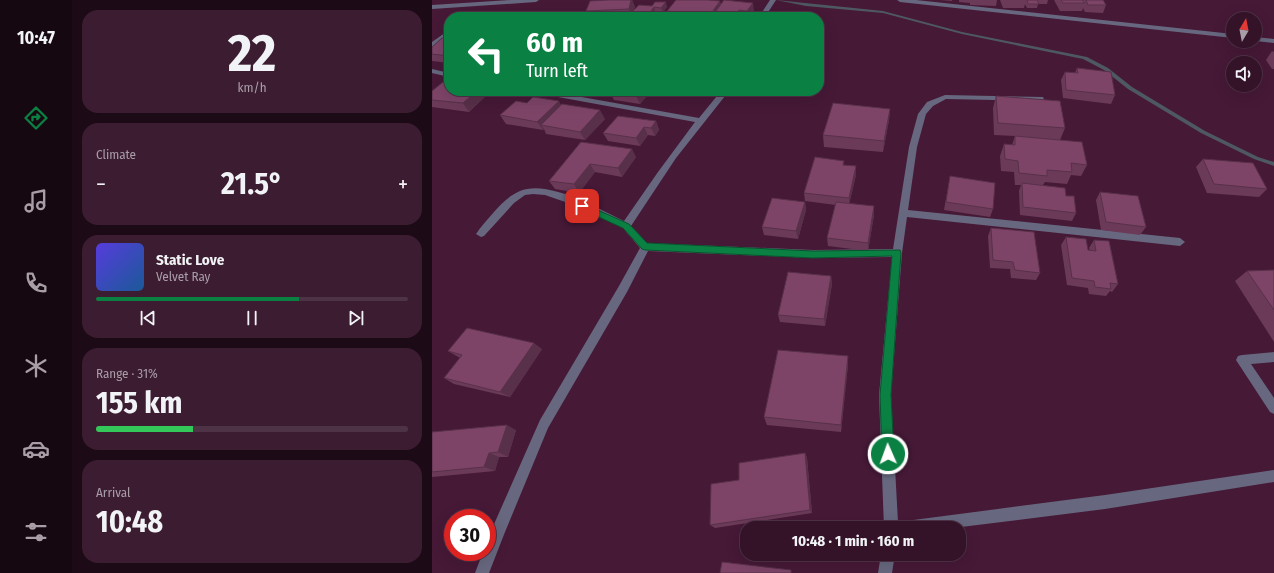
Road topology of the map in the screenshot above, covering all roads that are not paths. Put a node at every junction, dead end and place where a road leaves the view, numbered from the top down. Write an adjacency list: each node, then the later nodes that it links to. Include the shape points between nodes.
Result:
1 (536, 0): 4 (street)
2 (773, 0): 5 (street)
3 (900, 0): 7 (street)
4 (432, 7)
5 (765, 12)
6 (444, 35): 9 (street)
7 (1226, 35)
8 (444, 36): 12 (street)
9 (432, 38)
10 (1262, 39): 11 (street)
11 (1274, 40)
12 (432, 45)
13 (432, 71): 14 (street)
14 (444, 74)
15 (563, 96): 18 (street)
16 (721, 96): 18 (street)
17 (1040, 99): 19 (street, via 945,97 930,104 922,114 913,147)
18 (700, 121): 20 (street, via 646,192)
19 (904, 213): 22 (street); 24 (street)
20 (626, 226): 21 (street, via 553,193 536,190 524,192 511,201); 23 (street)
21 (481, 234)
22 (1180, 242)
23 (645, 247): 24 (street, via 813,254); 31 (street, via 544,424)
24 (897, 253): 28 (street, via 885,395)
25 (1274, 357): 26 (street, via 1242,360)
26 (1274, 408)
27 (1274, 476): 29 (street, via 1105,502)
28 (891, 521)
29 (954, 521)
30 (887, 561): 32 (street)
31 (482, 573)
32 (886, 573)

